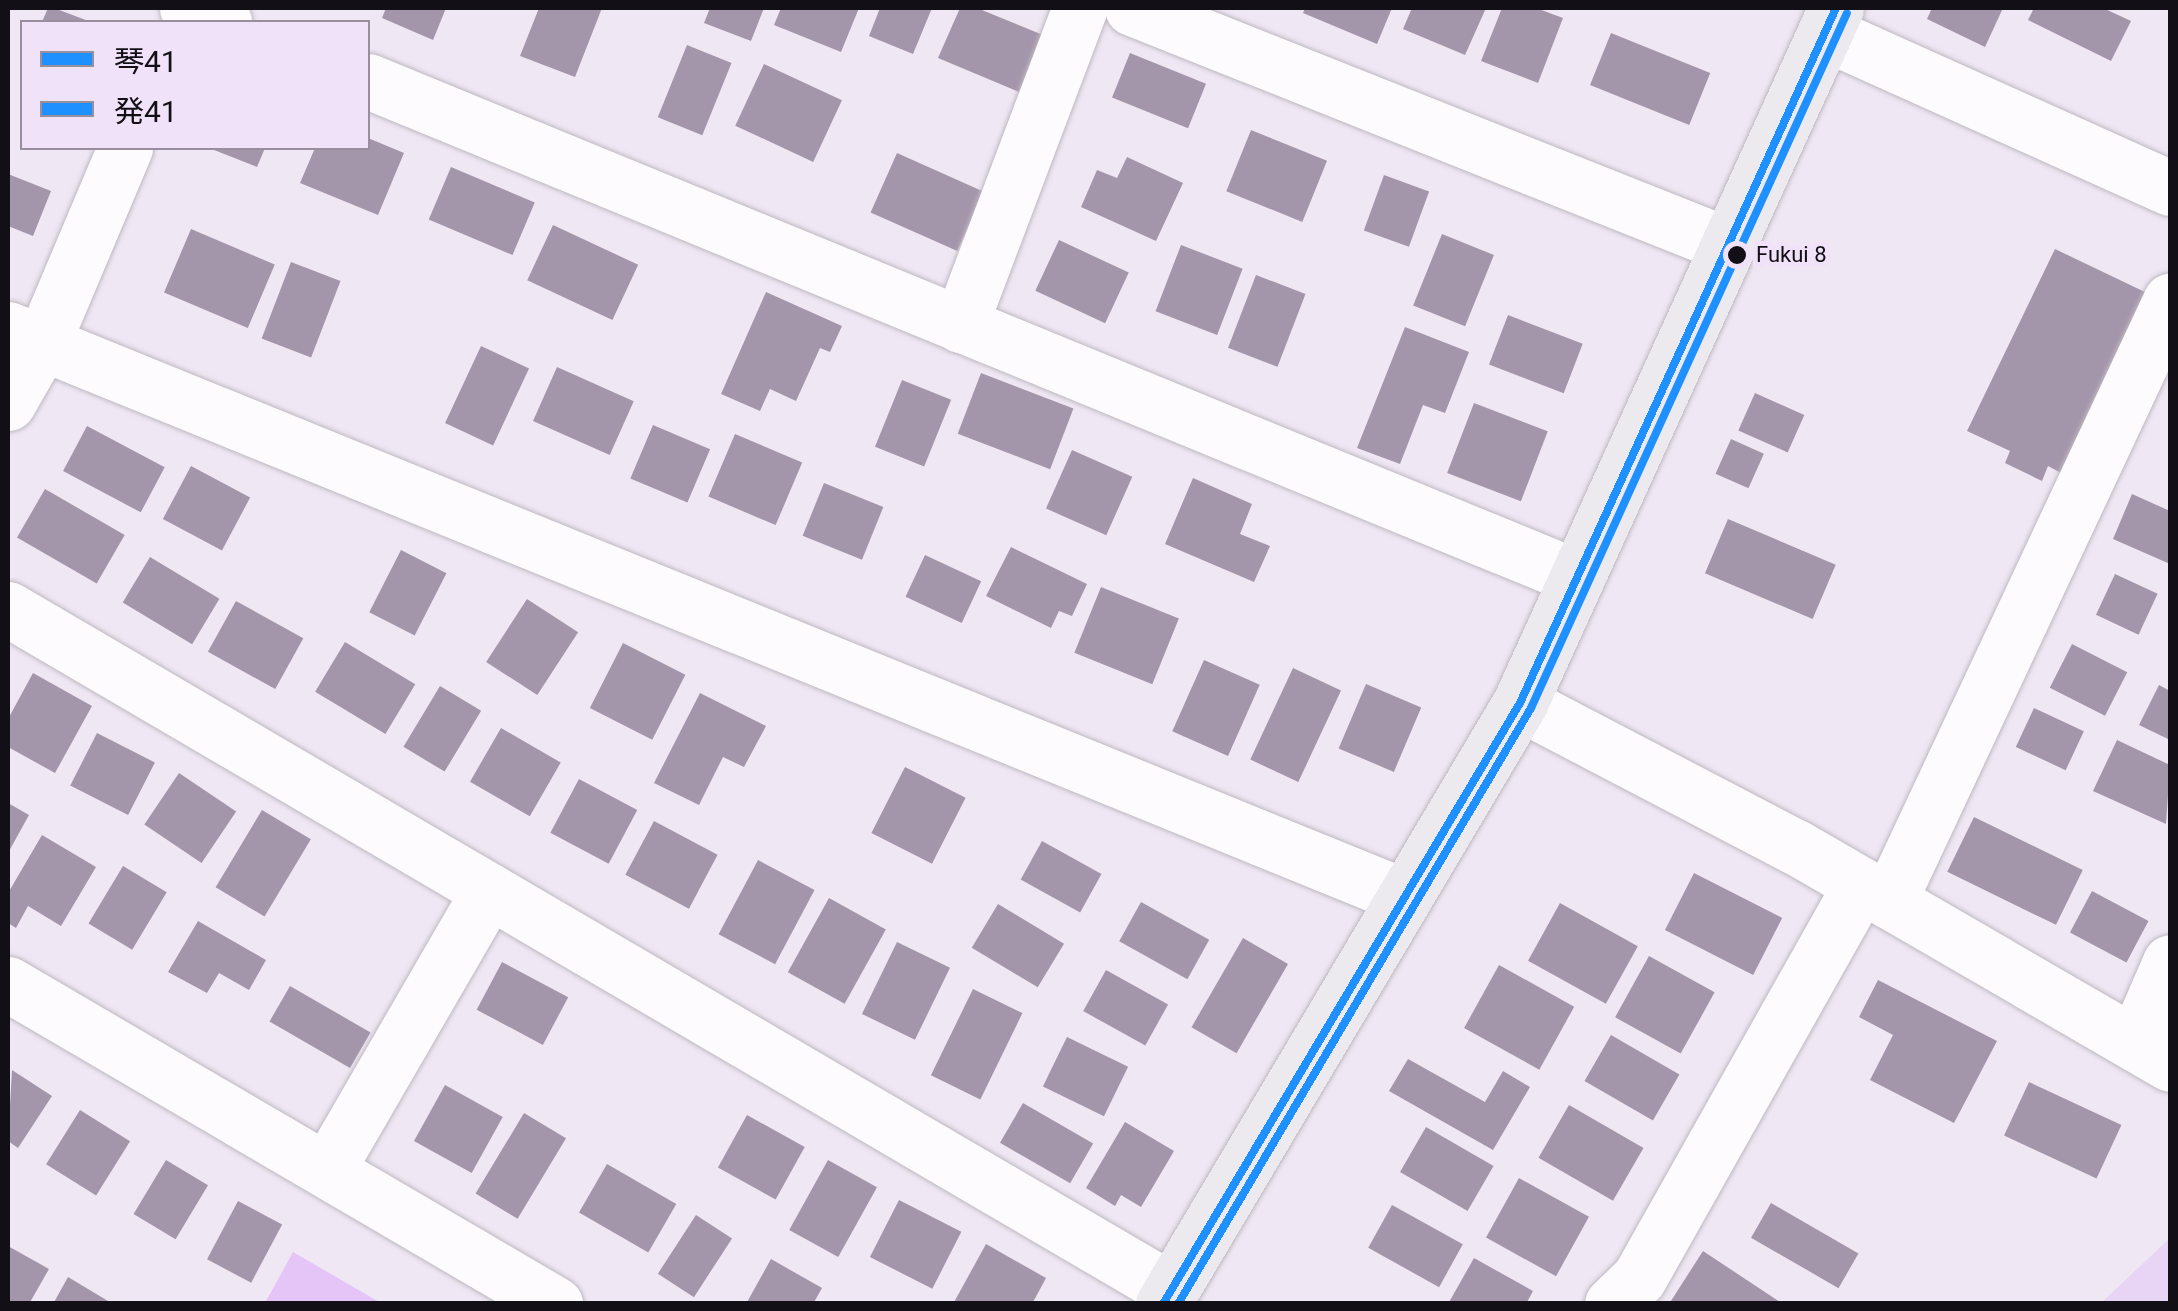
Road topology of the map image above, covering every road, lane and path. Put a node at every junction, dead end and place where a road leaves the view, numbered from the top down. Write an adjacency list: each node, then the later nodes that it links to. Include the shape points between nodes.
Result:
1 (186, 8): 4 (street)
2 (1080, 8): 11 (street)
3 (1132, 8): 9 (street)
4 (219, 20)
5 (1830, 20): 8 (street); 9 (main road)
6 (370, 83): 11 (street)
7 (124, 150): 12 (street)
8 (2170, 188)
9 (1728, 245): 14 (main road)
10 (2170, 301): 18 (street)
11 (960, 325): 14 (street)
12 (25, 336): 13 (street); 19 (street)
13 (8, 403)
14 (1577, 576): 16 (main road)
15 (8, 609): 17 (street)
16 (1520, 703): 18 (street); 19 (main road)
17 (489, 891): 23 (street); 24 (street)
18 (1875, 893): 22 (street); 26 (street, via 1638,1278)
19 (1404, 896): 24 (main road)
20 (2170, 962): 22 (street)
21 (8, 984): 23 (street)
22 (2152, 1054)
23 (327, 1170): 25 (street)
24 (1167, 1297)
25 (556, 1304)
26 (1612, 1304)

